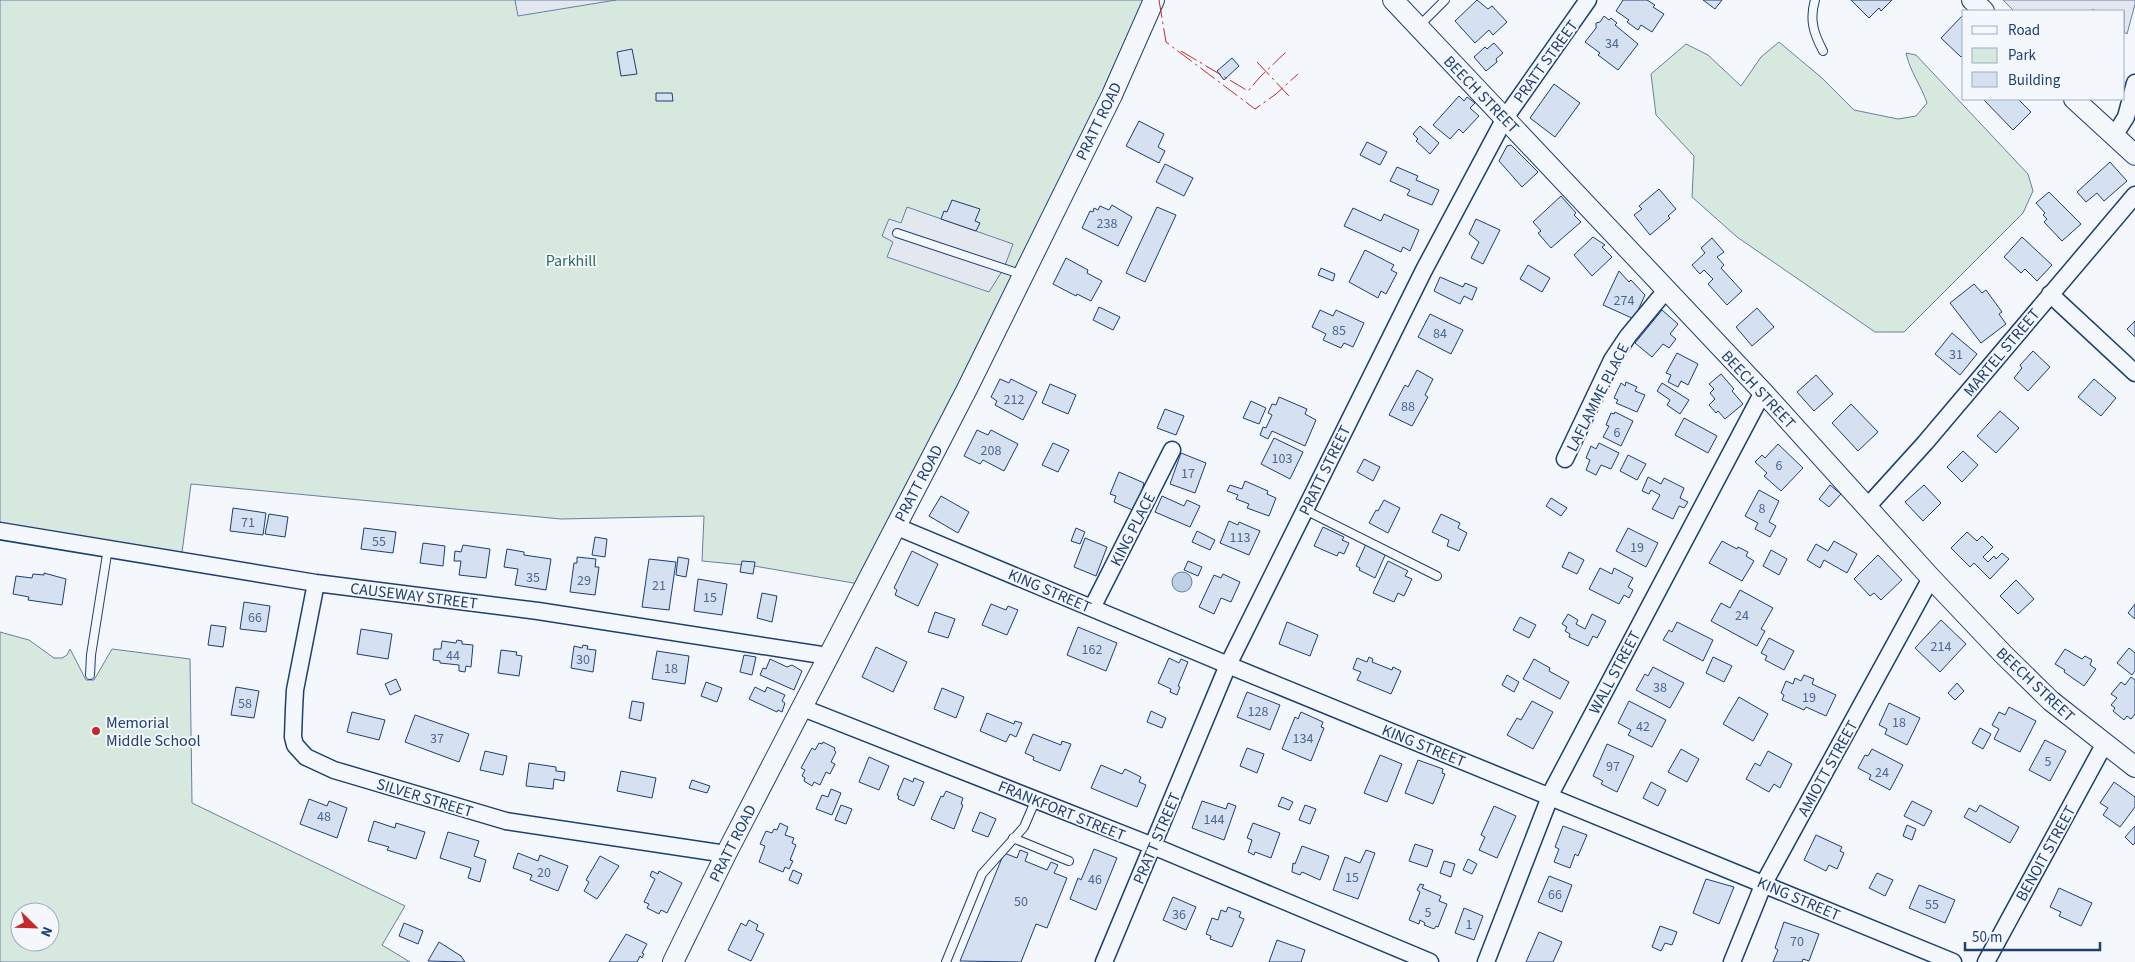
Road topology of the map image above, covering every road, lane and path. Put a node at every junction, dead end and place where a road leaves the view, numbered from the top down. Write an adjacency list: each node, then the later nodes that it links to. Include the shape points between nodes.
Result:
1 (1154, 0): 17 (street, PRATT ROAD, via 1112,95)
2 (1393, 0): 8 (street, BEECH STREET)
3 (1445, 0): 8 (lane)
4 (1588, 0): 12 (street, PRATT STREET)
5 (1815, 0): 9 (lane, via 1811,22)
6 (1972, 0): 7 (street)
7 (1983, 10)
8 (1418, 28): 12 (street, BEECH STREET)
9 (1823, 51)
10 (2135, 83): 13 (street, via 2126,117)
11 (2075, 100): 13 (street)
12 (1505, 118): 18 (street, BEECH STREET); 25 (street, PRATT STREET, via 1424,270)
13 (2114, 136): 14 (street)
14 (2135, 154)
15 (2135, 195): 19 (street, MARTEL STREET)
16 (897, 233): 17 (lane)
17 (1023, 275): 26 (street, PRATT ROAD)
18 (1667, 289): 21 (street, BEECH STREET); 23 (street, LAFLAMME PLACE, via 1612,360)
19 (2050, 294): 20 (street); 24 (street, MARTEL STREET)
20 (2135, 373)
21 (1763, 392): 24 (street, BEECH STREET); 39 (street, WALL STREET)
22 (1172, 450): 32 (street, KING PLACE)
23 (1565, 459)
24 (1867, 507): 30 (street, BEECH STREET)
25 (1305, 510): 29 (lane); 34 (street, PRATT STREET)
26 (895, 526): 32 (street, KING STREET); 33 (street, PRATT ROAD)
27 (0, 531): 28 (street, CAUSEWAY STREET)
28 (108, 548): 31 (street, CAUSEWAY STREET); 35 (lane)
29 (1437, 576)
30 (1931, 578): 37 (street, BEECH STREET, via 2041,692); 45 (street, AMIOTT STREET)
31 (316, 583): 33 (street, CAUSEWAY STREET, via 538,611); 43 (street, SILVER STREET, via 294,709 293,737 295,745 306,757 334,770 506,821)
32 (1092, 608): 34 (street, KING STREET)
33 (828, 656): 36 (street, PRATT ROAD)
34 (1228, 665): 39 (street, KING STREET); 42 (street, PRATT STREET)
35 (90, 675)
36 (803, 708): 40 (street, FRANKFORT STREET); 43 (street, PRATT ROAD)
37 (2105, 743): 38 (street, BEECH STREET); 53 (street, BENOIT STREET)
38 (2135, 767)
39 (1550, 796): 45 (street, KING STREET); 50 (street, WALL STREET)
40 (1036, 799): 41 (lane, via 1024,827); 42 (street, FRANKFORT STREET)
41 (1013, 838): 44 (lane); 47 (lane, via 982,874)
42 (1153, 846): 48 (street, PRATT STREET); 49 (street, FRANKFORT STREET)
43 (726, 854): 46 (street, PRATT ROAD)
44 (1069, 860)
45 (1764, 883): 51 (street, AMIOTT STREET); 52 (street, KING STREET)
46 (673, 962)
47 (946, 962)
48 (1104, 962)
49 (1430, 962)
50 (1486, 962)
51 (1732, 962)
52 (1953, 962)
53 (1986, 962)

